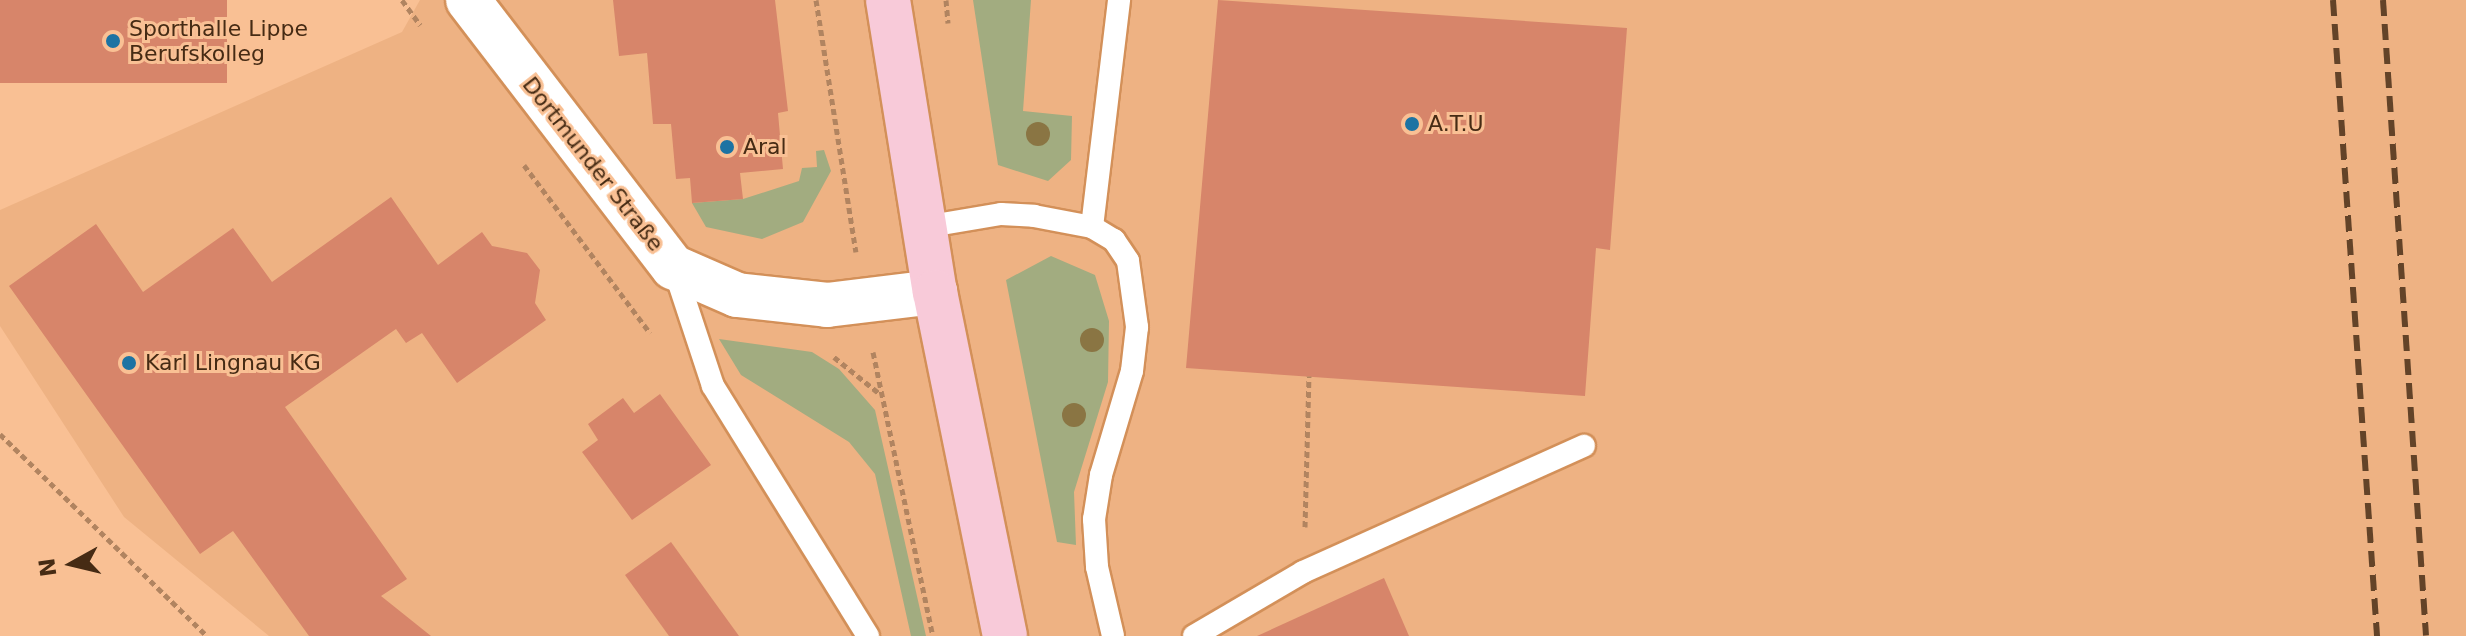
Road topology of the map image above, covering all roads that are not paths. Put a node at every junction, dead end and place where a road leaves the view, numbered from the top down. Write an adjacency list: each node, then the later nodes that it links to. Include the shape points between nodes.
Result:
1 (468, 0): 6 (street, Dortmunder Straße)
2 (888, 0): 4 (main road)
3 (1119, 0): 5 (lane)
4 (924, 227): 5 (lane, via 1001,214); 7 (main road)
5 (1092, 227): 11 (lane, via 1114,240 1128,261 1136,290 1132,371 1101,475 1094,519 1097,567)
6 (673, 267): 7 (street, Dortmunder Straße, via 737,295 827,305); 9 (lane, via 713,386)
7 (935, 292): 10 (main road)
8 (1584, 446): 12 (lane, via 1303,572)
9 (868, 636)
10 (1005, 636)
11 (1113, 636)
12 (1194, 636)

